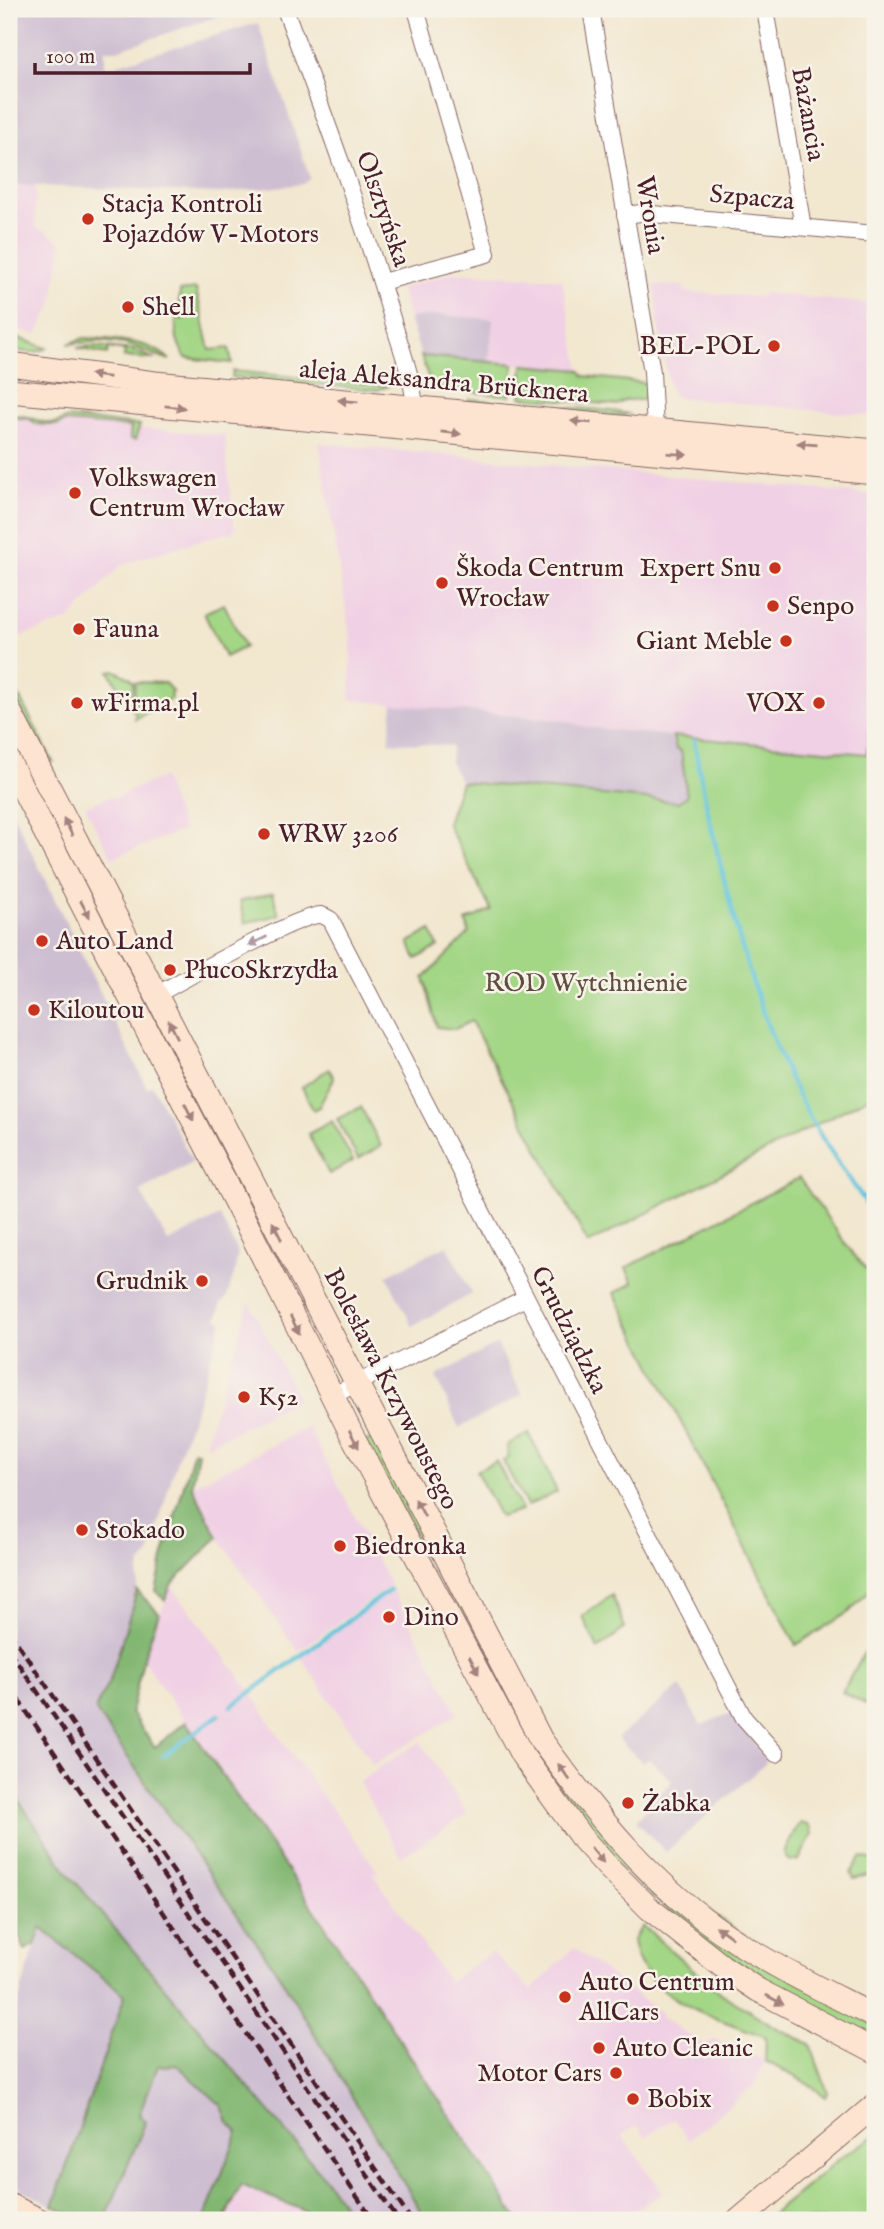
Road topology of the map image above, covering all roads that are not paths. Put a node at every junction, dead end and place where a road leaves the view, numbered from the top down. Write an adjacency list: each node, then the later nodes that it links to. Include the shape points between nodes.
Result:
1 (285, 9): 8 (street, Olsztyńska)
2 (416, 9): 8 (street, via 487,254)
3 (590, 9): 5 (street, Wronia)
4 (765, 9): 6 (street, Bażancia)
5 (625, 215): 6 (street, Szpacza); 15 (street, Wronia, via 652,372)
6 (803, 227): 7 (street, Szpacza)
7 (875, 234)
8 (382, 282): 13 (street, Olsztyńska)
9 (9, 355): 11 (main road)
10 (9, 364): 11 (main road, aleja Aleksandra Brücknera)
11 (39, 367): 13 (main road, aleja Aleksandra Brücknera, one-way to 11, via 155,383)
12 (9, 391): 14 (main road, aleja Aleksandra Brücknera, one-way to 14)
13 (416, 407): 14 (street, Olsztyńska); 15 (main road, aleja Aleksandra Brücknera, one-way to 13)
14 (415, 430): 17 (main road, aleja Aleksandra Brücknera, one-way to 17)
15 (655, 430): 16 (main road, aleja Aleksandra Brücknera, one-way to 15)
16 (875, 451)
17 (875, 473)
18 (9, 710): 20 (main road, Bolesława Krzywoustego, one-way to 18)
19 (9, 762): 23 (main road, Bolesława Krzywoustego, one-way to 23)
20 (156, 995): 21 (street, Grudziądzka, one-way to 20, via 331,920 321,915 303,919); 22 (main road, Bolesława Krzywoustego, one-way to 20)
21 (525, 1298): 22 (street); 24 (street, Grudziądzka, via 744,1718)
22 (356, 1384): 23 (street); 25 (main road, Bolesława Krzywoustego, one-way to 22, via 732,1939 667,1888 621,1844 541,1740)
23 (332, 1396): 26 (main road, Bolesława Krzywoustego, one-way to 26, via 522,1755 581,1837 650,1909 722,1966 781,2003)
24 (776, 1754)
25 (875, 2017)
26 (875, 2051)
27 (875, 2105): 30 (main road)
28 (9, 2205): 29 (main road)
29 (39, 2220)
30 (739, 2220)

